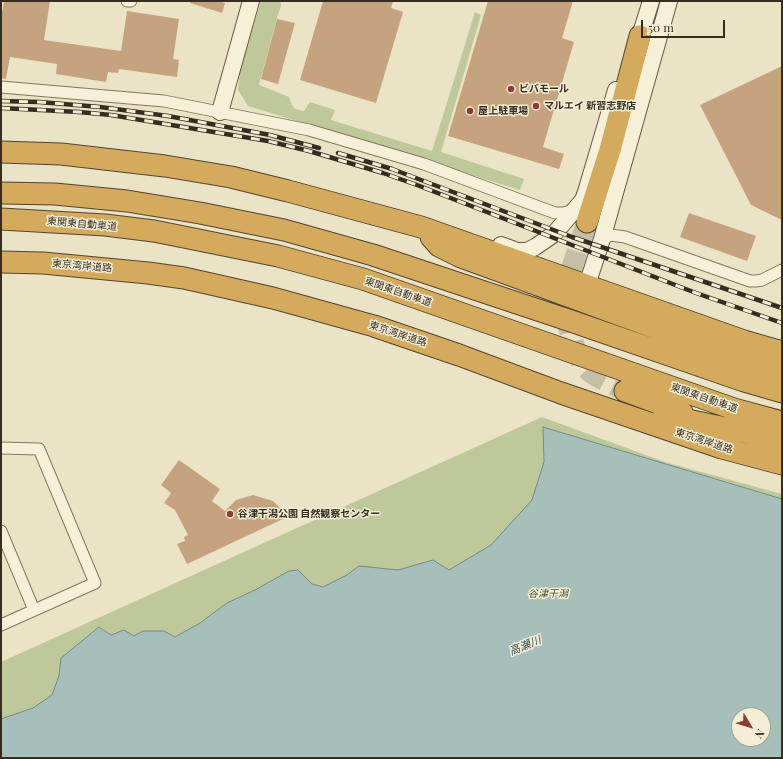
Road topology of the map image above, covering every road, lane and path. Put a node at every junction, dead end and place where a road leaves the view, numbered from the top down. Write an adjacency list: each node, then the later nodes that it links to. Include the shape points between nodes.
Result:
1 (127, 1): 2 (street)
2 (131, 1)
3 (251, 1): 8 (street)
4 (651, 1): 6 (street)
5 (669, 1): 12 (street)
6 (640, 36): 13 (highway, via 610,150)
7 (1, 87): 8 (street, via 164,101)
8 (220, 112): 11 (street, via 324,134 424,164)
9 (1, 152): 15 (highway, via 61,154 165,166 231,177)
10 (1, 192): 28 (highway, via 55,194 127,202 284,230 373,255)
11 (528, 203): 13 (street, via 555,213); 16 (street, via 548,215 553,224)
12 (609, 212): 17 (street, via 610,225); 19 (street)
13 (581, 216): 16 (street)
14 (1, 219): 29 (highway, 東関東自動車道, via 154,231 278,256 363,279 728,407)
15 (421, 227): 18 (highway); 24 (highway, via 439,246 461,257)
16 (554, 234): 18 (street, via 527,251 517,251 474,237)
17 (625, 237): 19 (street, via 610,234); 21 (street, via 750,281 762,280)
18 (459, 239): 23 (highway)
19 (602, 239): 23 (street)
20 (1, 262): 22 (highway, 東京湾岸道路, via 72,265)
21 (782, 270)
22 (184, 278): 30 (highway, via 275,292 350,308 456,340 666,416); 33 (highway, 東京湾岸道路, via 273,298 374,326 722,448)
23 (587, 285): 24 (highway, via 590,300); 25 (highway)
24 (616, 313): 26 (highway)
25 (782, 352)
26 (782, 373)
27 (625, 391): 30 (highway)
28 (782, 392)
29 (782, 422)
30 (744, 432): 31 (highway)
31 (782, 443)
32 (1, 448): 35 (street, via 39,449 95,583)
33 (782, 464)
34 (1, 532): 35 (street)
35 (34, 610): 36 (street)
36 (1, 626)

